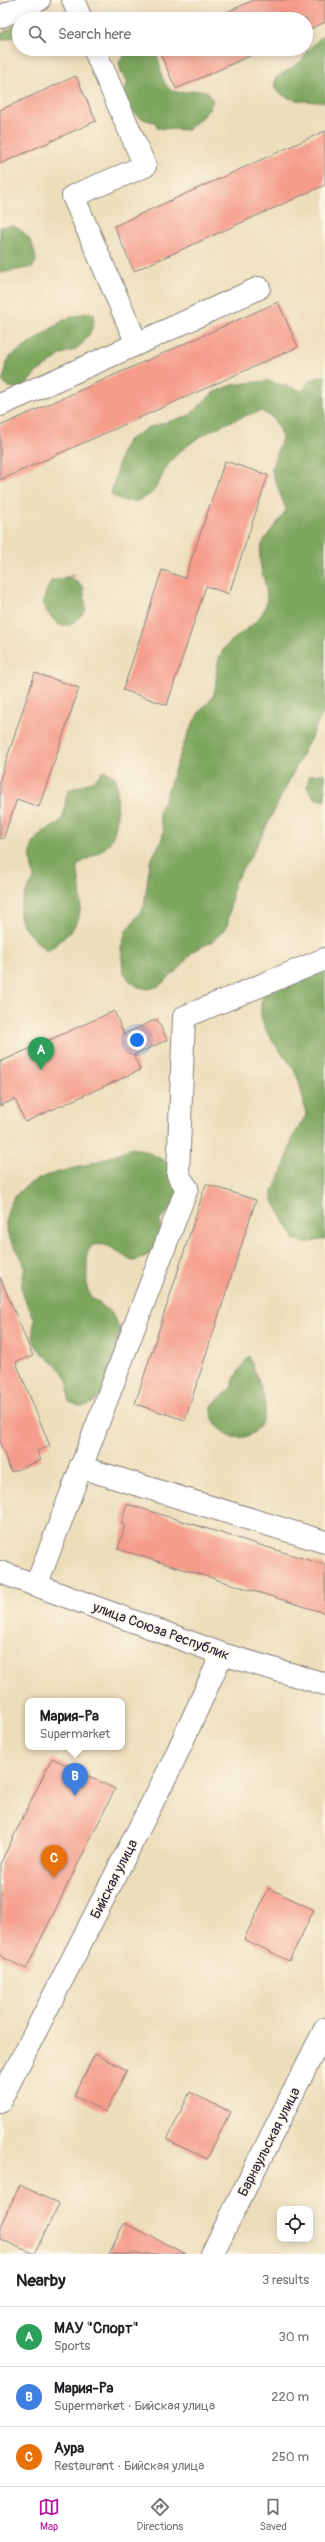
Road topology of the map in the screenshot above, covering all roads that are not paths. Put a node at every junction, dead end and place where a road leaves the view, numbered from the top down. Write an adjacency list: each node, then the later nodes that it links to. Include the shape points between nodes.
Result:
1 (40, 0): 4 (street)
2 (73, 0): 3 (street)
3 (78, 12)
4 (0, 17)
5 (97, 56): 7 (street, via 145,166 73,196)
6 (259, 288): 7 (street)
7 (137, 344): 8 (street)
8 (0, 405)
9 (325, 959): 10 (street, via 184,1017 178,1175 187,1188)
10 (80, 1467): 11 (street); 13 (street)
11 (325, 1542)
12 (0, 1572): 13 (street, улица Союза Республик)
13 (36, 1586): 14 (street, улица Союза Республик)
14 (222, 1654): 15 (street, улица Союза Республик); 17 (street, Бийская улица, via 172,1764)
15 (325, 1684)
16 (325, 2029): 18 (street, Барнаульская улица)
17 (0, 2101)
18 (212, 2254)

